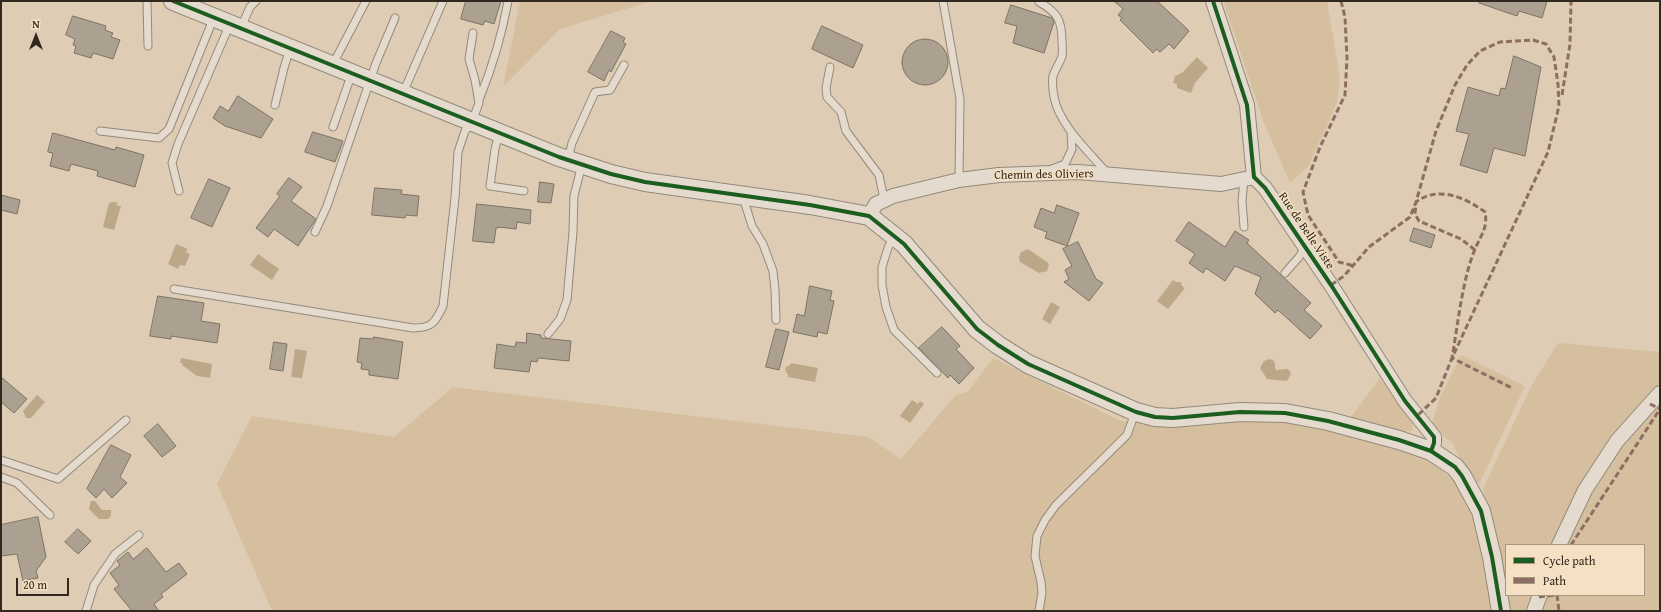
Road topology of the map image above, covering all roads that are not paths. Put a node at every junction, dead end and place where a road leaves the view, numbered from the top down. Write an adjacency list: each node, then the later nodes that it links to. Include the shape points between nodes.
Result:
1 (148, 1): 13 (lane)
2 (173, 1): 11 (street)
3 (256, 1): 11 (lane)
4 (366, 1): 15 (lane)
5 (443, 1): 20 (lane)
6 (508, 1): 21 (lane, via 493,66)
7 (943, 1): 32 (lane, via 960,99)
8 (1213, 1): 31 (street, via 1247,105)
9 (1039, 2): 26 (lane, via 1051,8 1059,18 1062,56 1053,75 1054,98)
10 (394, 18): 19 (lane)
11 (228, 23): 14 (street); 25 (lane, via 169,129 159,138); 33 (lane, via 172,163)
12 (473, 33): 21 (lane, via 470,59)
13 (148, 46)
14 (290, 47): 15 (street); 22 (lane)
15 (332, 65): 18 (street)
16 (624, 66): 28 (lane, via 610,90 595,92 572,143)
17 (830, 67): 36 (lane, via 827,97 841,112 846,131 878,175)
18 (352, 72): 19 (street); 24 (lane)
19 (371, 80): 20 (street); 39 (lane, via 327,206)
20 (403, 93): 23 (street)
21 (479, 102): 23 (lane)
22 (275, 106)
23 (472, 122): 27 (street); 43 (lane, via 465,131 458,152 443,306 437,320 426,328)
24 (333, 127)
25 (100, 130)
26 (1071, 132): 29 (lane, via 1072,149 1066,164); 30 (lane)
27 (500, 133): 28 (street); 34 (lane, via 490,186)
28 (575, 162): 35 (street, via 645,182); 45 (lane, via 573,232 567,300 560,319)
29 (1043, 173): 30 (street, Chemin des Oliviers, via 1078,172); 32 (street, Chemin des Oliviers)
30 (1108, 175): 31 (street, Chemin des Oliviers, via 1221,184)
31 (1249, 178): 38 (lane, via 1242,201); 41 (street, Rue de Belle Viste, via 1265,188)
32 (958, 180): 36 (street, Chemin des Oliviers)
33 (179, 191)
34 (524, 191)
35 (742, 195): 37 (street, via 839,209); 44 (lane, via 752,226 763,244 773,271)
36 (884, 199): 37 (street, via 876,204)
37 (869, 216): 40 (street)
38 (1244, 226)
39 (315, 232)
40 (894, 235): 46 (lane, via 882,267 886,307 894,330); 48 (street, via 977,329 998,345 1028,364)
41 (1305, 247): 42 (lane); 50 (street, Rue de Belle Viste, via 1402,396 1434,437)
42 (1285, 273)
43 (174, 289)
44 (776, 320)
45 (548, 334)
46 (936, 373)
47 (1660, 393): 55 (street, via 1617,441 1585,490)
48 (1136, 412): 50 (street, via 1173,418 1240,412 1285,413 1335,422); 58 (lane, via 1127,435 1056,505 1037,536 1035,556 1042,593)
49 (126, 420): 51 (lane, via 58,479)
50 (1431, 451): 59 (street, via 1455,467 1481,511)
51 (1, 460)
52 (1, 477): 53 (lane, via 18,483)
53 (50, 515)
54 (139, 535): 57 (lane, via 116,554 94,585)
55 (1559, 544)
56 (1540, 596): 60 (street)
57 (86, 611)
58 (1038, 611)
59 (1501, 611)
60 (1534, 611)

